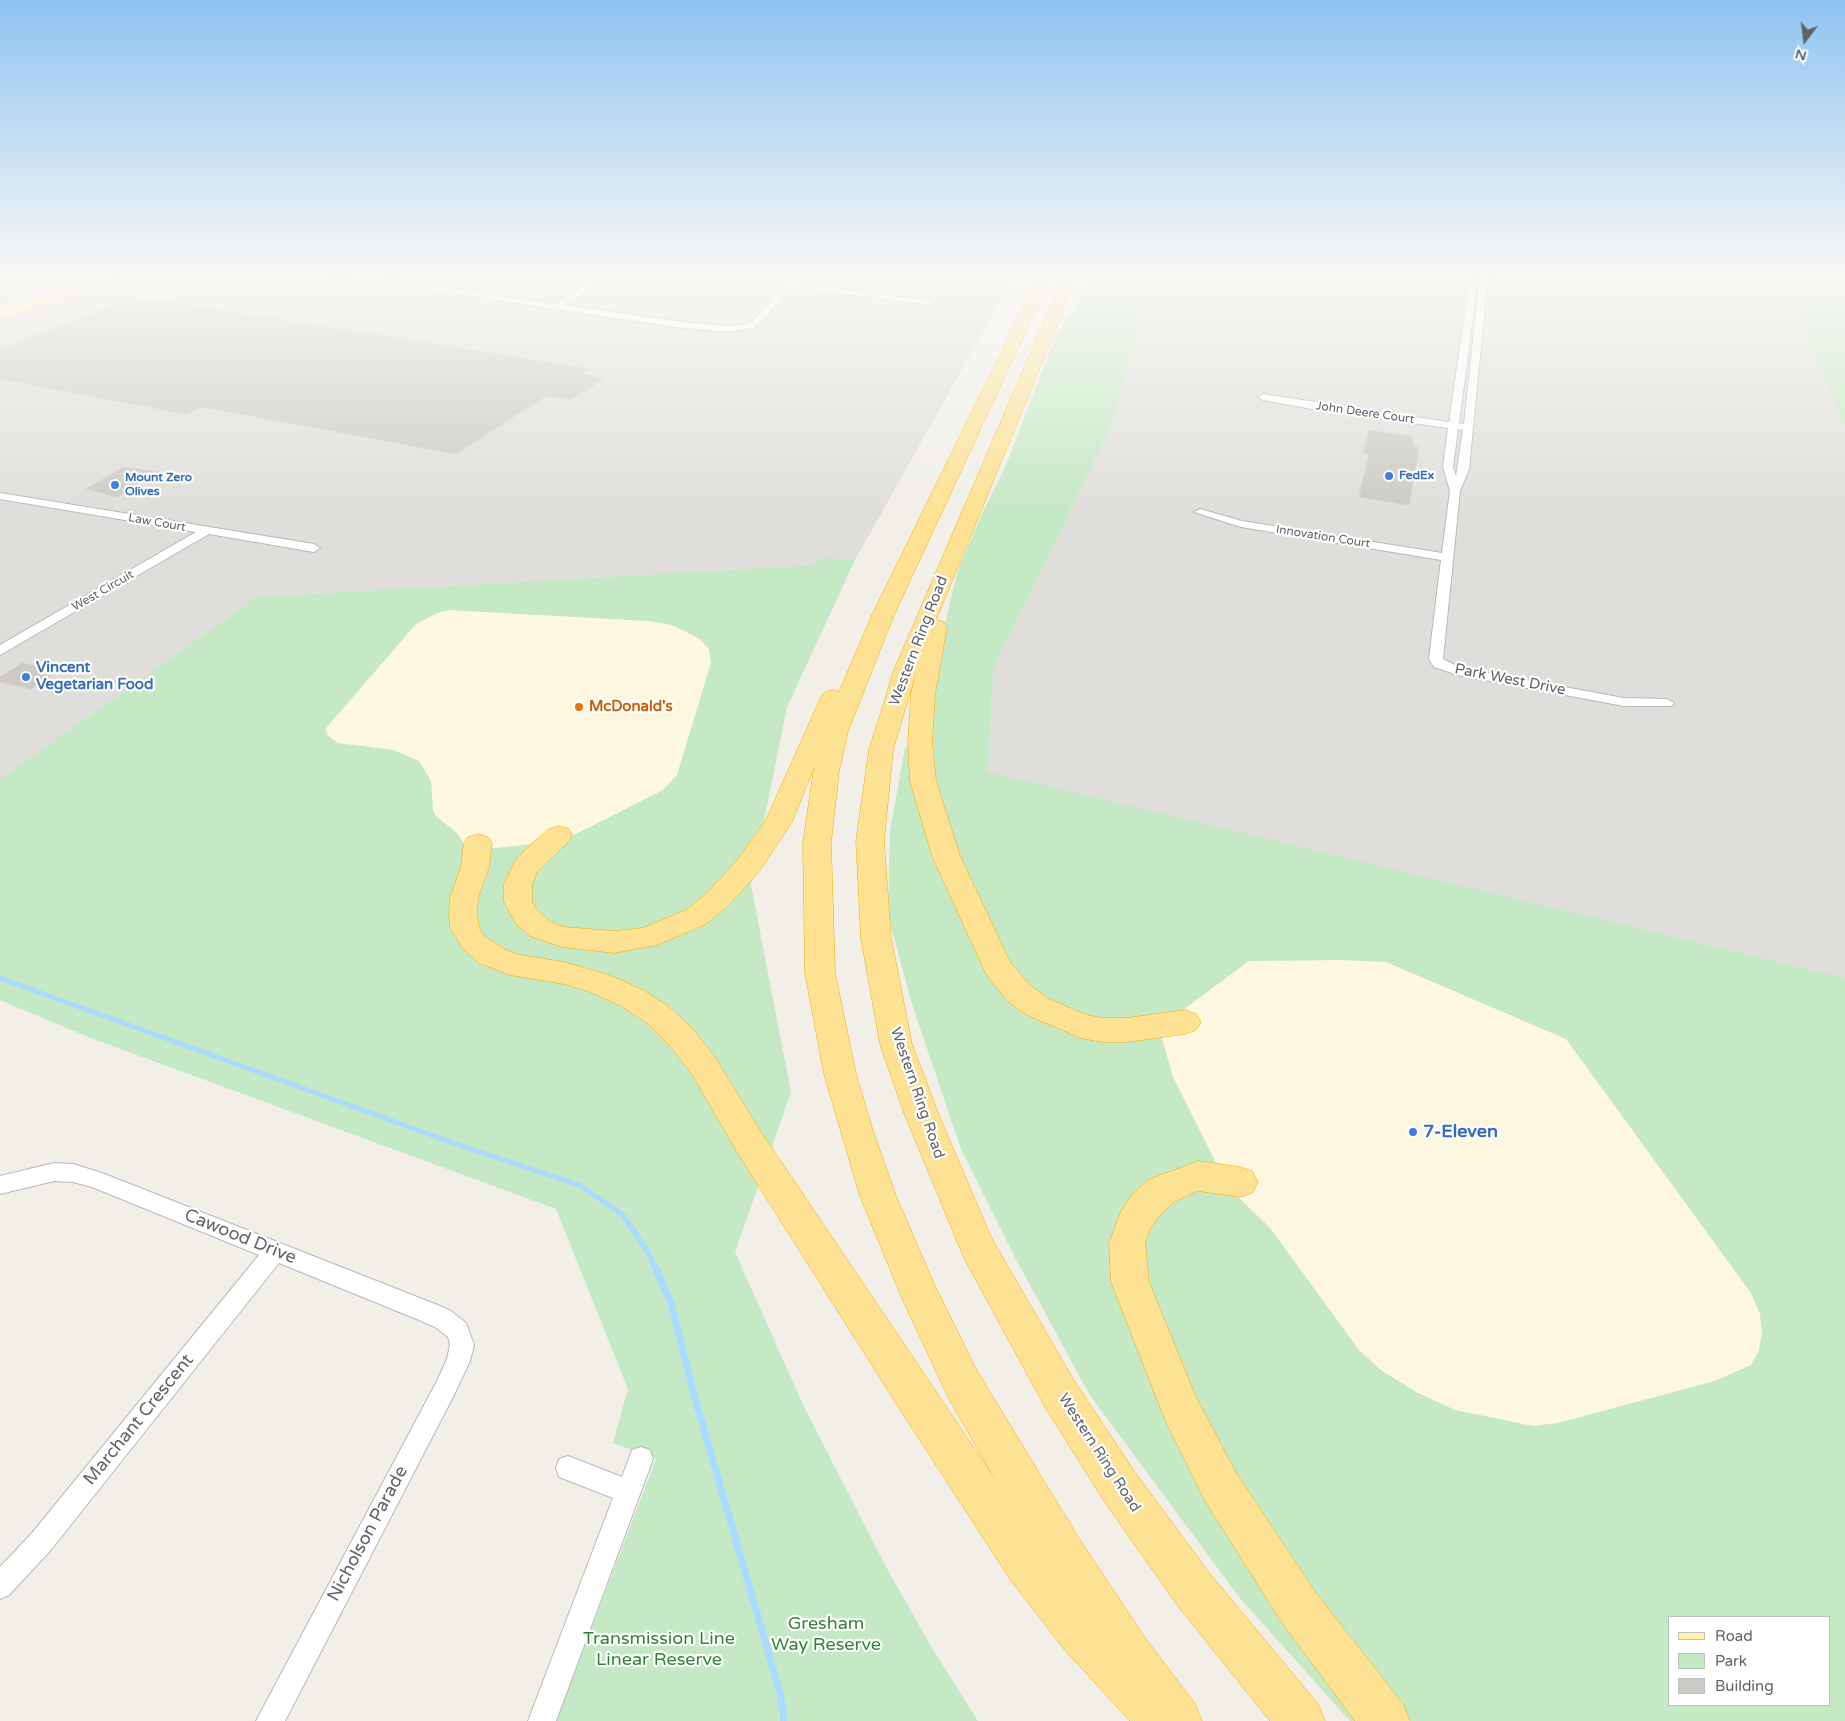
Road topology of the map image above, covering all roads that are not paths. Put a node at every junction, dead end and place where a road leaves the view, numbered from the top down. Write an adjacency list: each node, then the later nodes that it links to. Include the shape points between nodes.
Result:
1 (1007, 355): 12 (highway)
2 (1036, 355): 15 (highway, Western Ring Road)
3 (1463, 355): 6 (street)
4 (1476, 355): 7 (street)
5 (1263, 396): 6 (street, John Deere Court)
6 (1453, 425): 7 (street, John Deere Court); 8 (street, via 1448,466)
7 (1468, 428): 8 (street, via 1464,469)
8 (1455, 491): 14 (street, Park West Drive)
9 (0, 496): 11 (street, Law Court)
10 (1200, 512): 14 (street, Innovation Court, via 1241,524)
11 (206, 531): 13 (street, Law Court); 16 (street, West Circuit)
12 (921, 536): 18 (highway, via 823,716 779,822 748,866 718,900 696,917 647,938 586,941 540,930 526,917 518,902 518,884 525,868); 32 (highway, via 848,697 834,739 821,806 816,877 820,973 840,1074 878,1196 962,1384 1062,1553)
13 (314, 548)
14 (1447, 557): 17 (street, Park West Drive, via 1435,654 1439,664 1458,671 1624,702)
15 (948, 564): 20 (highway, via 923,694 920,762 938,835 992,958 1024,997 1081,1026 1127,1030); 33 (highway, Western Ring Road, via 893,705 881,750 875,792 870,841 876,938 896,1044 977,1246 1059,1393 1119,1486 1194,1590)
16 (0, 651)
17 (1667, 703)
18 (559, 835)
19 (478, 843): 31 (highway, via 463,913 474,944 510,964 564,973 632,998 680,1036 704,1065 749,1142 1028,1566 1080,1633)
20 (1185, 1022)
21 (1240, 1182): 34 (highway, via 1198,1176 1161,1192 1146,1205 1134,1222 1127,1243 1130,1282 1180,1408 1220,1486 1299,1608)
22 (0, 1185): 23 (street, Cawood Drive, via 54,1172 73,1173)
23 (275, 1251): 24 (street, Cawood Drive, via 443,1319 458,1331); 28 (street, Marchant Crescent, via 41,1542)
24 (462, 1345): 29 (street, Nicholson Parade, via 445,1389)
25 (641, 1459): 27 (street)
26 (568, 1468): 27 (street)
27 (629, 1492): 30 (street)
28 (0, 1586)
29 (270, 1721)
30 (542, 1721)
31 (1164, 1721)
32 (1178, 1721)
33 (1301, 1721)
34 (1386, 1721)

